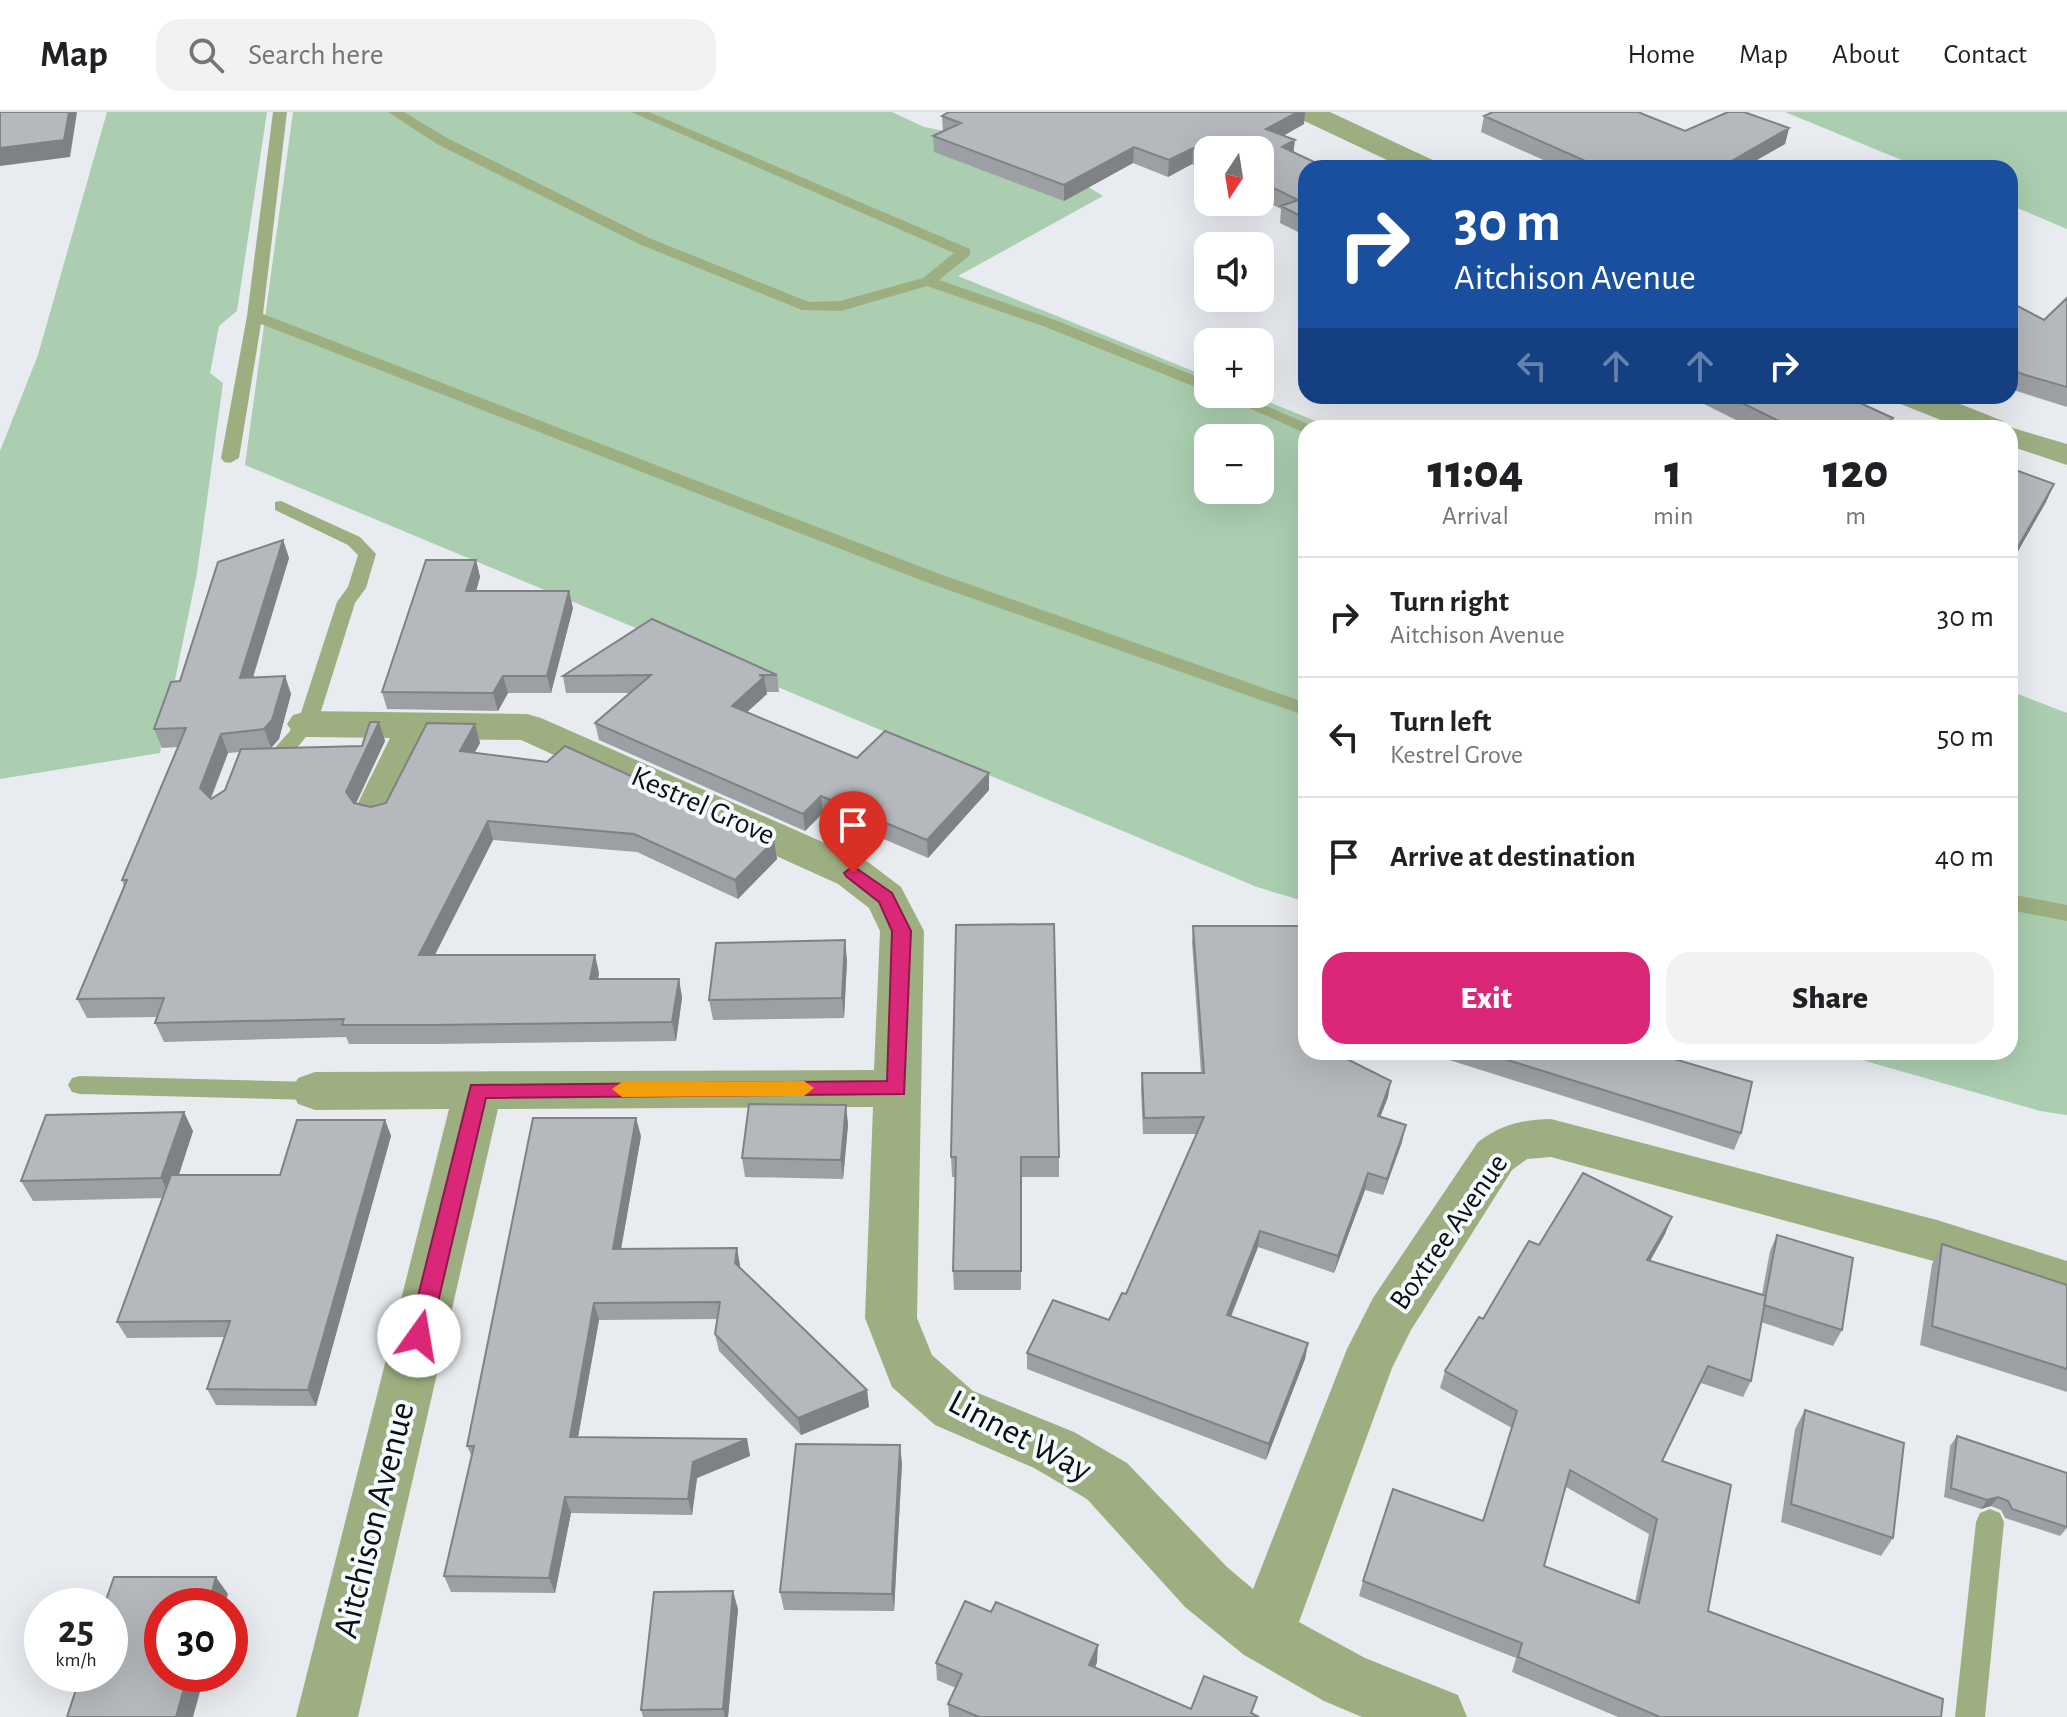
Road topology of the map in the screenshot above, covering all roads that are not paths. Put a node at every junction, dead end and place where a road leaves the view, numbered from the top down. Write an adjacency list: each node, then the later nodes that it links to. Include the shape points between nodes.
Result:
1 (280, 112): 7 (lane)
2 (395, 112): 6 (lane, via 442,141 644,241 807,307 841,306)
3 (638, 112): 6 (lane, via 965,252)
4 (1308, 112): 5 (street)
5 (1410, 160)
6 (928, 281): 8 (lane)
7 (255, 316): 15 (lane); 17 (lane, via 930,577)
8 (1194, 381)
9 (1930, 404): 11 (street)
10 (1260, 408): 12 (lane)
11 (1971, 420)
12 (1298, 424)
13 (2018, 438): 14 (street)
14 (2067, 455)
15 (230, 458)
16 (281, 506): 18 (lane, via 354,541 367,554)
17 (1298, 707)
18 (307, 724): 19 (street, Kestrel Grove); 20 (lane, via 278,757)
19 (416, 725): 21 (street); 25 (street, Kestrel Grove, via 527,727 853,873 886,898 902,931)
20 (238, 759)
21 (376, 809)
22 (2018, 904): 23 (lane)
23 (2067, 913)
24 (80, 1085): 27 (lane)
25 (897, 1088): 26 (street); 30 (street, Linnet Way, via 891,1318 911,1370 954,1408 1054,1450 1107,1481 1206,1587)
26 (478, 1090): 27 (street); 31 (street, Aitchison Avenue)
27 (315, 1091)
28 (2067, 1283): 30 (street, Boxtree Avenue, via 1937,1241 1551,1138 1517,1140 1495,1156 1392,1314 1366,1366)
29 (1990, 1522): 33 (lane)
30 (1265, 1635): 32 (street, Linnet Way, via 1345,1680)
31 (327, 1717)
32 (1436, 1717)
33 (1970, 1717)

